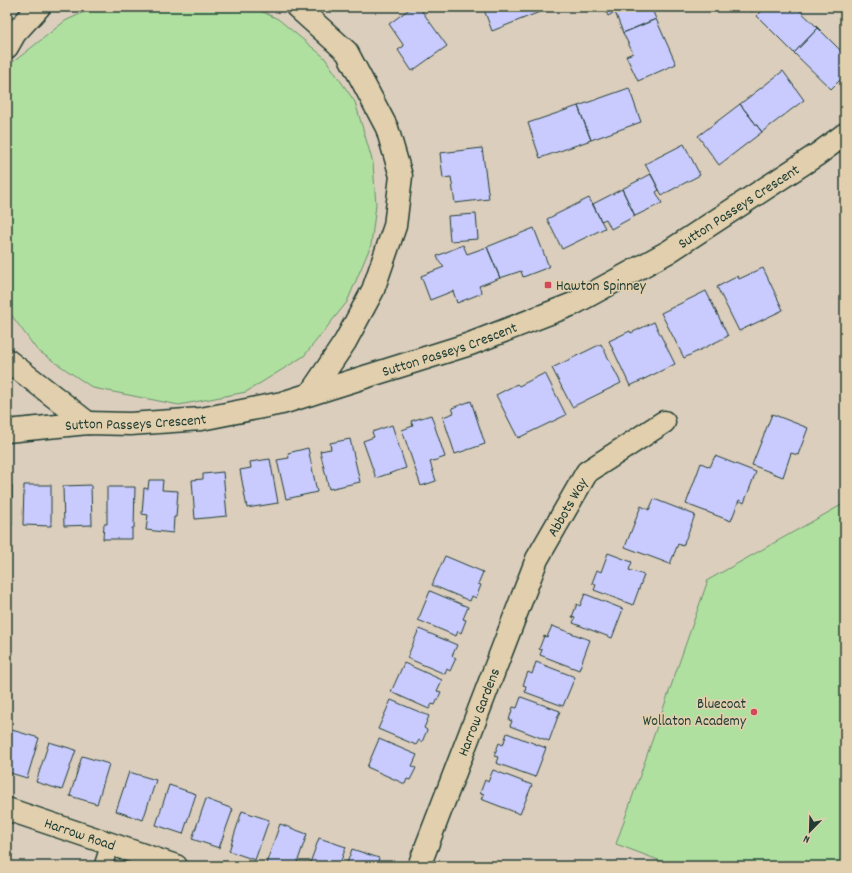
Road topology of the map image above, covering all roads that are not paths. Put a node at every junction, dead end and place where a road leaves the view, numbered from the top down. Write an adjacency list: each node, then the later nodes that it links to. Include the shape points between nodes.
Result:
1 (39, 7): 3 (street, via 15,33)
2 (297, 7): 6 (street, via 347,52 386,128 401,176 395,226 373,290 345,342)
3 (7, 47)
4 (845, 134): 6 (street, Sutton Passeys Crescent, via 668,252 573,304 470,344)
5 (7, 360): 8 (street)
6 (310, 394): 8 (street, Sutton Passeys Crescent, via 282,403 201,419 130,424)
7 (664, 422): 10 (street, Abbots Way, via 587,472)
8 (88, 423): 9 (street, Sutton Passeys Crescent)
9 (7, 431)
10 (538, 559): 15 (street, Harrow Gardens)
11 (7, 809): 12 (street, Harrow Road)
12 (110, 844): 13 (lane); 14 (street, Harrow Road)
13 (102, 866)
14 (176, 866)
15 (419, 866)

